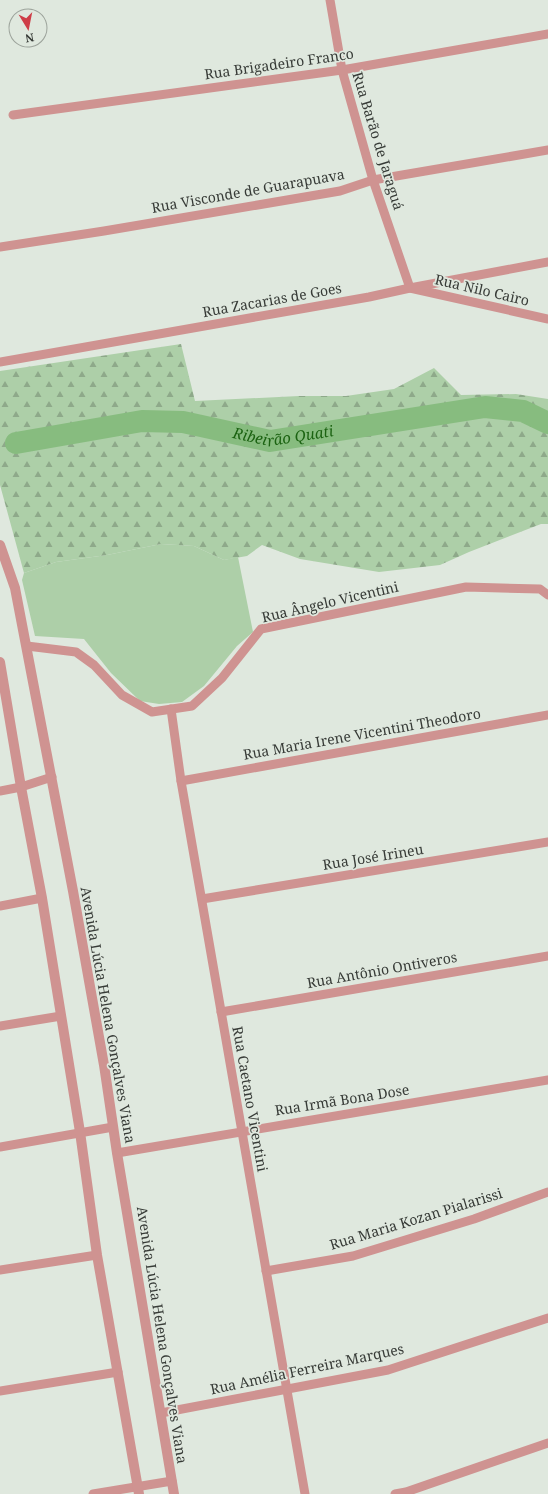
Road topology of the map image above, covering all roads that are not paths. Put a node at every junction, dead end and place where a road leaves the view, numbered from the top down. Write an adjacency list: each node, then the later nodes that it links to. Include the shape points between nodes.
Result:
1 (330, 0): 3 (street, Rua Barão de Jaraguá)
2 (548, 34): 3 (street, Rua Brigadeiro Franco)
3 (342, 70): 4 (street, Rua Brigadeiro Franco); 6 (street, Rua Barão de Jaraguá)
4 (13, 115)
5 (548, 150): 6 (street, Rua Visconde de Guarapuava)
6 (373, 180): 7 (street, Rua Visconde de Guarapuava, via 340,191); 9 (street, Rua Barão de Jaraguá)
7 (0, 247)
8 (548, 262): 9 (street, Rua Zacarias de Goes)
9 (410, 288): 10 (street, Rua Nilo Cairo); 11 (street, Rua Zacarias de Goes)
10 (548, 319)
11 (0, 362)
12 (0, 544): 14 (street, Avenida Lúcia Helena Gonçalves Viana, via 15,588)
13 (548, 595): 16 (street, Rua Ângelo Vicentini, via 540,589 466,587 261,629 222,678 192,706)
14 (26, 646): 16 (street, Rua Ângelo Vicentini, via 76,652 94,665 122,695 152,712); 18 (street, Avenida Lúcia Helena Gonçalves Viana)
15 (0, 662): 20 (street)
16 (170, 709): 19 (street, Rua Caetano Vicentini)
17 (548, 714): 19 (street, Rua Maria Irene Vicentini Theodoro)
18 (52, 777): 20 (street); 31 (street, Avenida Lúcia Helena Gonçalves Viana)
19 (181, 781): 24 (street, Rua Caetano Vicentini)
20 (21, 787): 21 (street); 23 (street)
21 (0, 791)
22 (548, 842): 24 (street, Rua José Irineu)
23 (42, 898): 25 (street); 28 (street)
24 (202, 899): 27 (street, Rua Caetano Vicentini)
25 (0, 906)
26 (548, 956): 27 (street, Rua Antônio Ontiveros)
27 (221, 1012): 32 (street, Rua Caetano Vicentini)
28 (61, 1016): 29 (street); 33 (street)
29 (0, 1026)
30 (548, 1080): 32 (street, Rua Irmã Bona Dose)
31 (113, 1127): 33 (street); 35 (street, Avenida Lúcia Helena Gonçalves Viana)
32 (242, 1131): 35 (street, Rua Irmã Bona Dose); 39 (street, Rua Caetano Vicentini)
33 (80, 1132): 34 (street); 37 (street)
34 (0, 1147)
35 (117, 1153): 44 (street, Avenida Lúcia Helena Gonçalves Viana)
36 (548, 1192): 39 (street, Rua Maria Kozan Pialarissi, via 474,1219 353,1256)
37 (97, 1255): 38 (street); 41 (street)
38 (0, 1270)
39 (266, 1271): 42 (street, Rua Caetano Vicentini)
40 (548, 1318): 42 (street, Rua Amélia Ferreira Marques, via 388,1370)
41 (118, 1372): 43 (street); 47 (street)
42 (286, 1390): 44 (street, Rua Amélia Ferreira Marques); 50 (street, Rua Caetano Vicentini)
43 (0, 1392)
44 (161, 1413): 46 (street, Avenida Lúcia Helena Gonçalves Viana)
45 (548, 1444): 51 (street)
46 (172, 1481): 47 (street); 49 (street, Avenida Lúcia Helena Gonçalves Viana)
47 (139, 1490): 48 (street)
48 (93, 1494)
49 (174, 1494)
50 (305, 1494)
51 (395, 1494)

